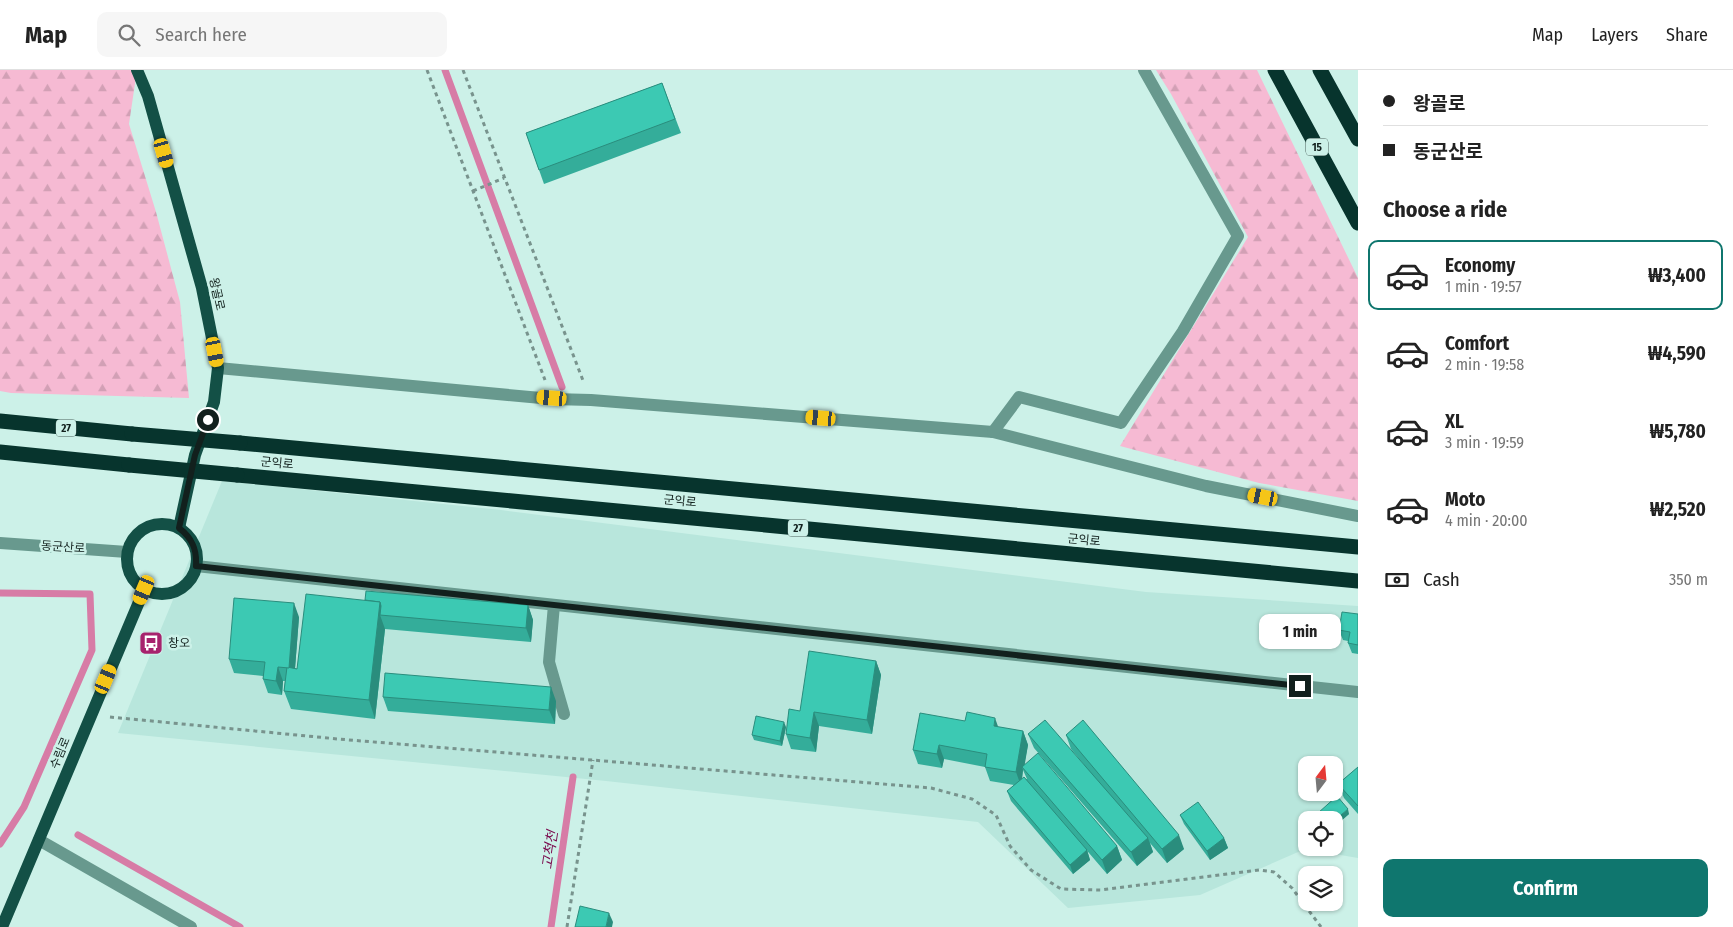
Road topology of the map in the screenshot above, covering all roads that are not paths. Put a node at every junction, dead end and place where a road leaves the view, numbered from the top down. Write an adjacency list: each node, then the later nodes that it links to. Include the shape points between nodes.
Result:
1 (137, 70): 7 (main road, 왕골로, via 148,96 202,288)
2 (1144, 70): 9 (street, via 1238,236 1183,331 1121,423 1019,397)
3 (1275, 70): 6 (highway, 15)
4 (1320, 70): 5 (highway)
5 (1358, 139)
6 (1358, 223)
7 (218, 368): 9 (street); 12 (main road, 왕골로, via 214,402 195,455)
8 (0, 421): 14 (highway, 군익로 / 27, bridge)
9 (994, 432): 11 (street, via 1206,486)
10 (0, 452): 17 (highway, 군익로 / 27, bridge)
11 (1358, 516)
12 (179, 528): 15 (main road, via 169,524 147,527 134,537); 16 (main road, via 194,544)
13 (0, 543): 15 (street, 동군산로)
14 (1358, 546)
15 (127, 552): 18 (main road, via 129,574)
16 (196, 566): 18 (main road, via 186,585 176,591 155,594); 19 (street)
17 (1358, 581)
18 (144, 590): 22 (main road, 수림로)
19 (554, 605): 20 (street); 21 (street, via 549,662)
20 (1358, 692)
21 (564, 714)
22 (39, 840): 23 (main road, 수림로); 24 (street)
23 (2, 927)
24 (191, 927)

